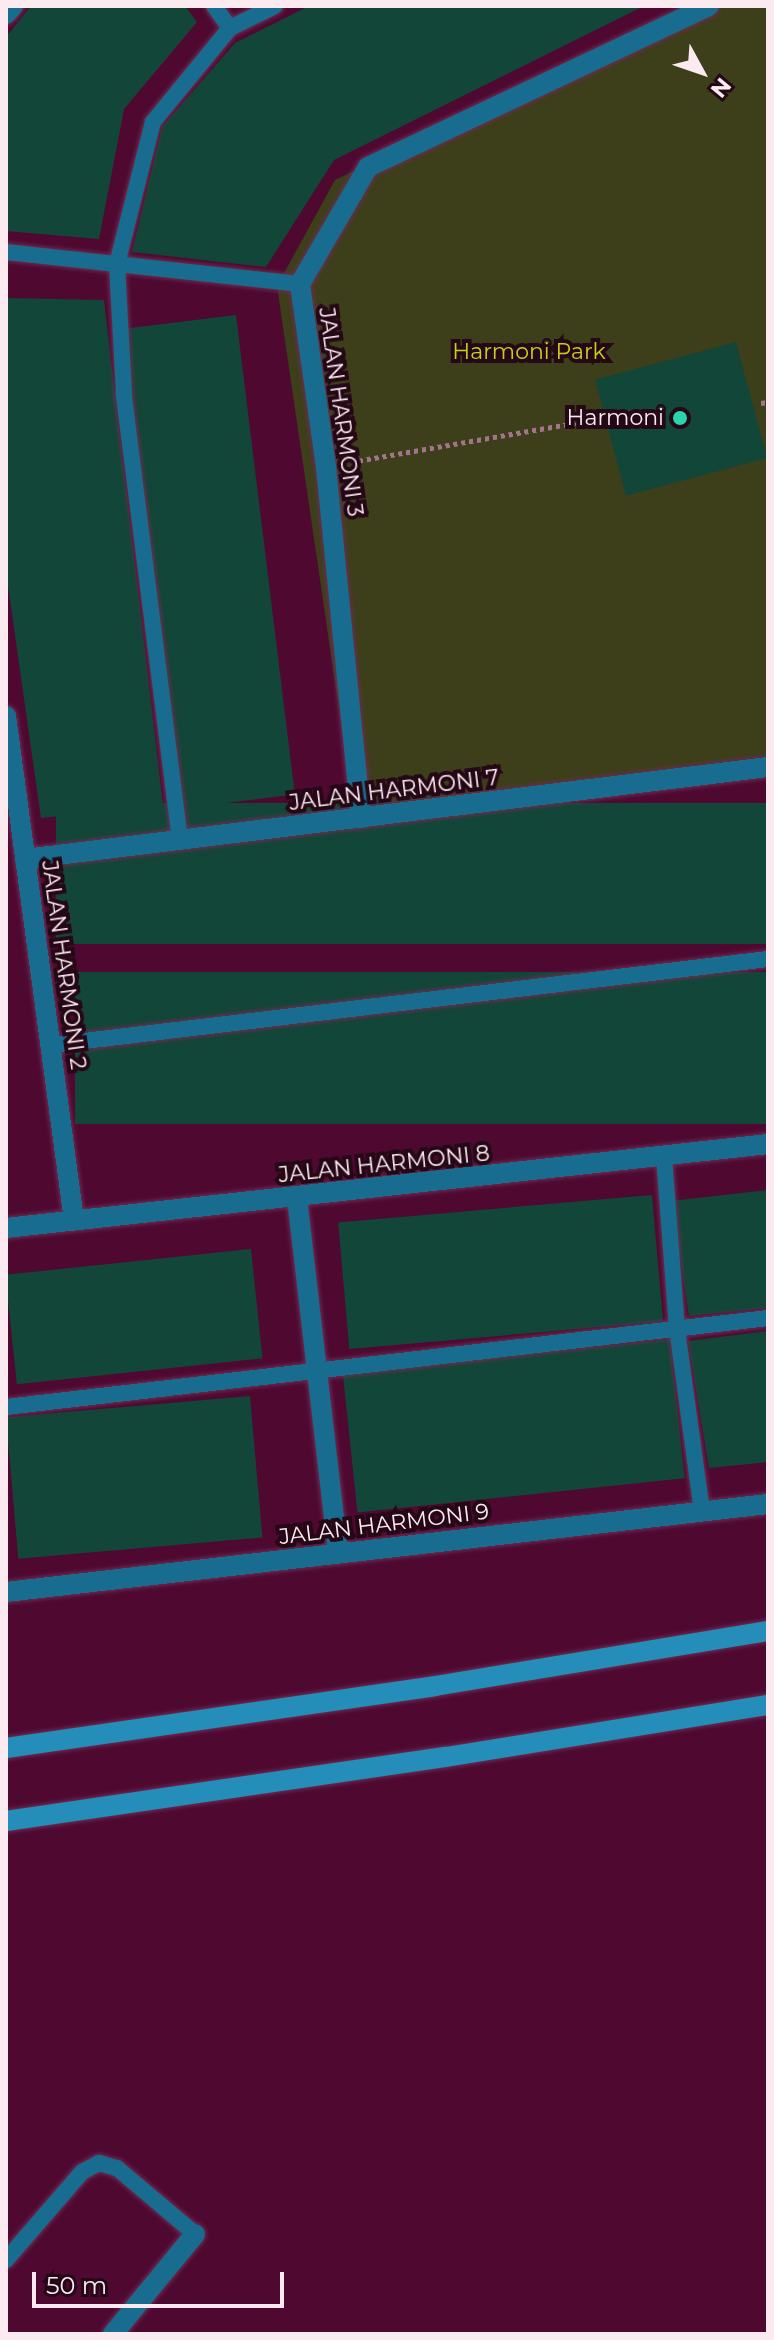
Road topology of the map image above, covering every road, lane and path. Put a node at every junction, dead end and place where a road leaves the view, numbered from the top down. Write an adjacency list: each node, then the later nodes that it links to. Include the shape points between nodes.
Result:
1 (13, 6): 5 (street)
2 (214, 6): 6 (lane)
3 (275, 6): 6 (lane)
4 (709, 6): 9 (street, JALAN HARMONI 3, via 368,167)
5 (6, 14)
6 (230, 28): 8 (lane, via 153,122)
7 (6, 252): 8 (lane)
8 (117, 264): 9 (lane); 15 (lane, via 124,394)
9 (300, 284): 11 (street, JALAN HARMONI 3)
10 (598, 419): 11 (path)
11 (326, 467): 14 (street, JALAN HARMONI 3)
12 (6, 716): 16 (street, JALAN HARMONI 2)
13 (768, 767): 14 (street, JALAN HARMONI 7)
14 (361, 818): 15 (street, JALAN HARMONI 7)
15 (180, 840): 16 (street, JALAN HARMONI 7)
16 (25, 859): 18 (street, JALAN HARMONI 2)
17 (768, 959): 18 (lane)
18 (51, 1045): 22 (street, JALAN HARMONI 2)
19 (768, 1144): 20 (street, JALAN HARMONI 8)
20 (664, 1156): 21 (street, JALAN HARMONI 8); 25 (lane)
21 (297, 1198): 22 (street, JALAN HARMONI 8); 26 (street)
22 (74, 1220): 23 (street, JALAN HARMONI 8)
23 (6, 1228)
24 (768, 1318): 25 (lane)
25 (677, 1329): 26 (lane); 29 (lane)
26 (317, 1372): 27 (lane); 30 (street)
27 (6, 1407)
28 (768, 1504): 29 (street, JALAN HARMONI 9)
29 (702, 1511): 30 (street, JALAN HARMONI 9)
30 (338, 1553): 31 (street, JALAN HARMONI 9)
31 (6, 1592)
32 (768, 1631): 34 (main road)
33 (768, 1705): 35 (main road)
34 (6, 1748)
35 (6, 1821)
36 (195, 2234): 37 (lane, via 117,2168 99,2163 82,2172); 38 (street)
37 (6, 2260)
38 (113, 2334)

